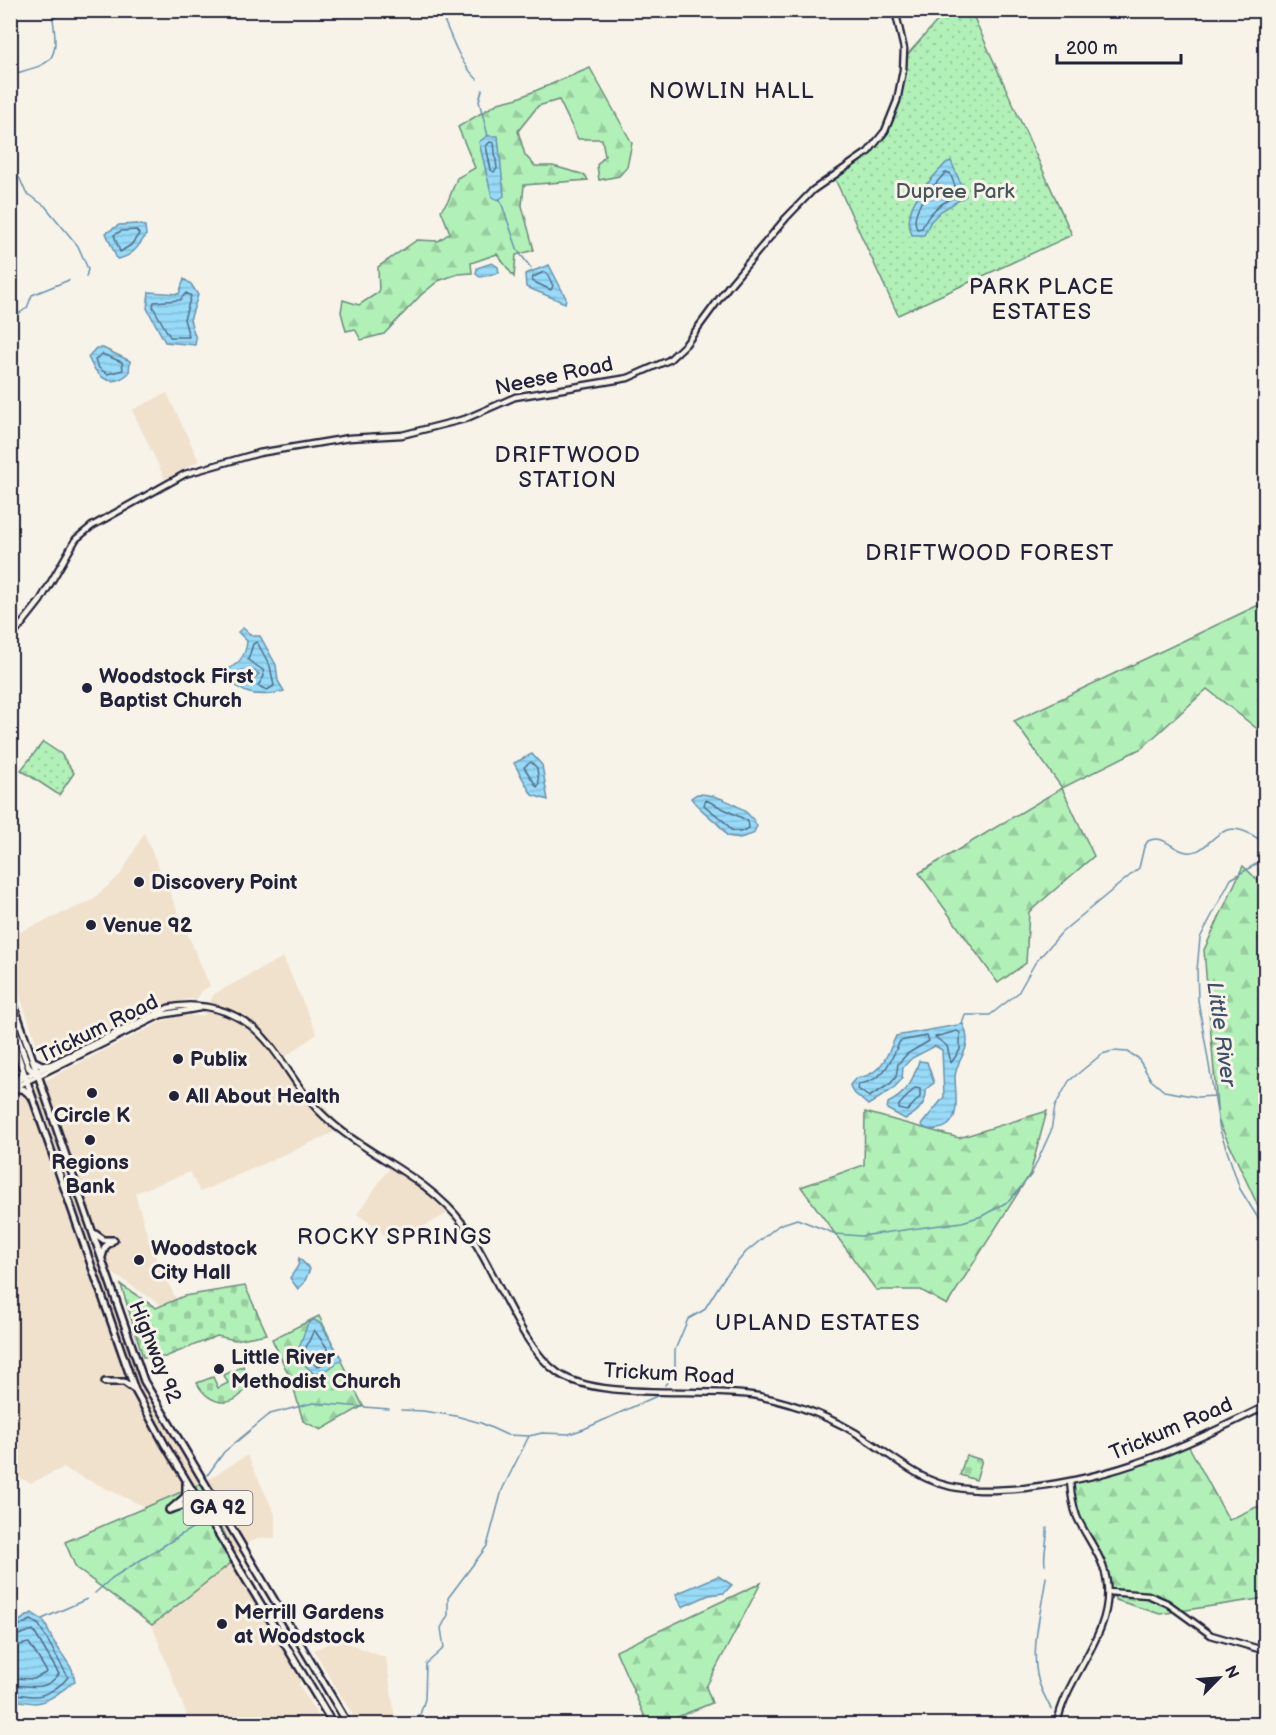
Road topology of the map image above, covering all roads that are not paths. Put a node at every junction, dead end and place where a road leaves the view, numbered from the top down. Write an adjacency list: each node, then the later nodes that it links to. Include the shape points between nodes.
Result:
1 (895, 10): 2 (street, Neese Road, via 904,49 903,70 897,101 885,131 868,152 799,204 669,360 628,378 515,397 465,419 402,435 349,438 259,453 185,474 76,539 40,601)
2 (10, 639)
3 (11, 995): 8 (main road, Highway 92 / GA 92)
4 (203, 1008): 9 (street, Trickum Road, via 190,1005 158,1012); 11 (street, Trickum Road, via 161,1016); 22 (street, Trickum Road, via 232,1015 258,1032 325,1117 444,1202 478,1246 534,1348 544,1362 568,1379 594,1386 737,1394 791,1404 842,1425 925,1478 956,1488 991,1491)
5 (10, 1017): 11 (main road, via 27,1064)
6 (10, 1033): 7 (main road, Highway 92 / GA 92)
7 (12, 1043): 10 (main road, Highway 92 / GA 92)
8 (33, 1061): 9 (main road); 11 (main road, Highway 92 / GA 92)
9 (53, 1065): 11 (street, Trickum Road)
10 (23, 1069): 12 (main road, Highway 92 / GA 92); 13 (main road)
11 (36, 1074): 12 (street, Trickum Road); 16 (main road, Highway 92 / GA 92)
12 (26, 1079): 13 (street, Trickum Road); 14 (street, Trickum Road); 15 (main road, Highway 92 / GA 92)
13 (18, 1081): 14 (street, Trickum Road)
14 (11, 1087): 15 (main road, via 23,1089)
15 (33, 1098): 19 (main road, Highway 92 / GA 92)
16 (92, 1231): 17 (main road, Highway 92 / GA 92); 17 (main road, via 101,1239 114,1240 105,1247)
17 (102, 1259): 27 (main road, Highway 92 / GA 92, via 137,1364 155,1403)
18 (105, 1382): 19 (main road, via 124,1382)
19 (135, 1390): 21 (main road, Highway 92 / GA 92)
20 (1266, 1406): 22 (street, Trickum Road, via 1155,1459)
21 (185, 1478): 23 (main road, Highway 92 / GA 92); 23 (main road, via 186,1496 169,1510 191,1503)
22 (1070, 1481): 24 (street, via 1075,1511 1103,1566)
23 (206, 1513): 26 (main road, Highway 92 / GA 92)
24 (1108, 1592): 25 (street, via 1148,1595 1167,1603 1211,1635); 28 (street, via 1099,1630 1068,1692)
25 (1266, 1651)
26 (333, 1725)
27 (348, 1725)
28 (1057, 1725)

